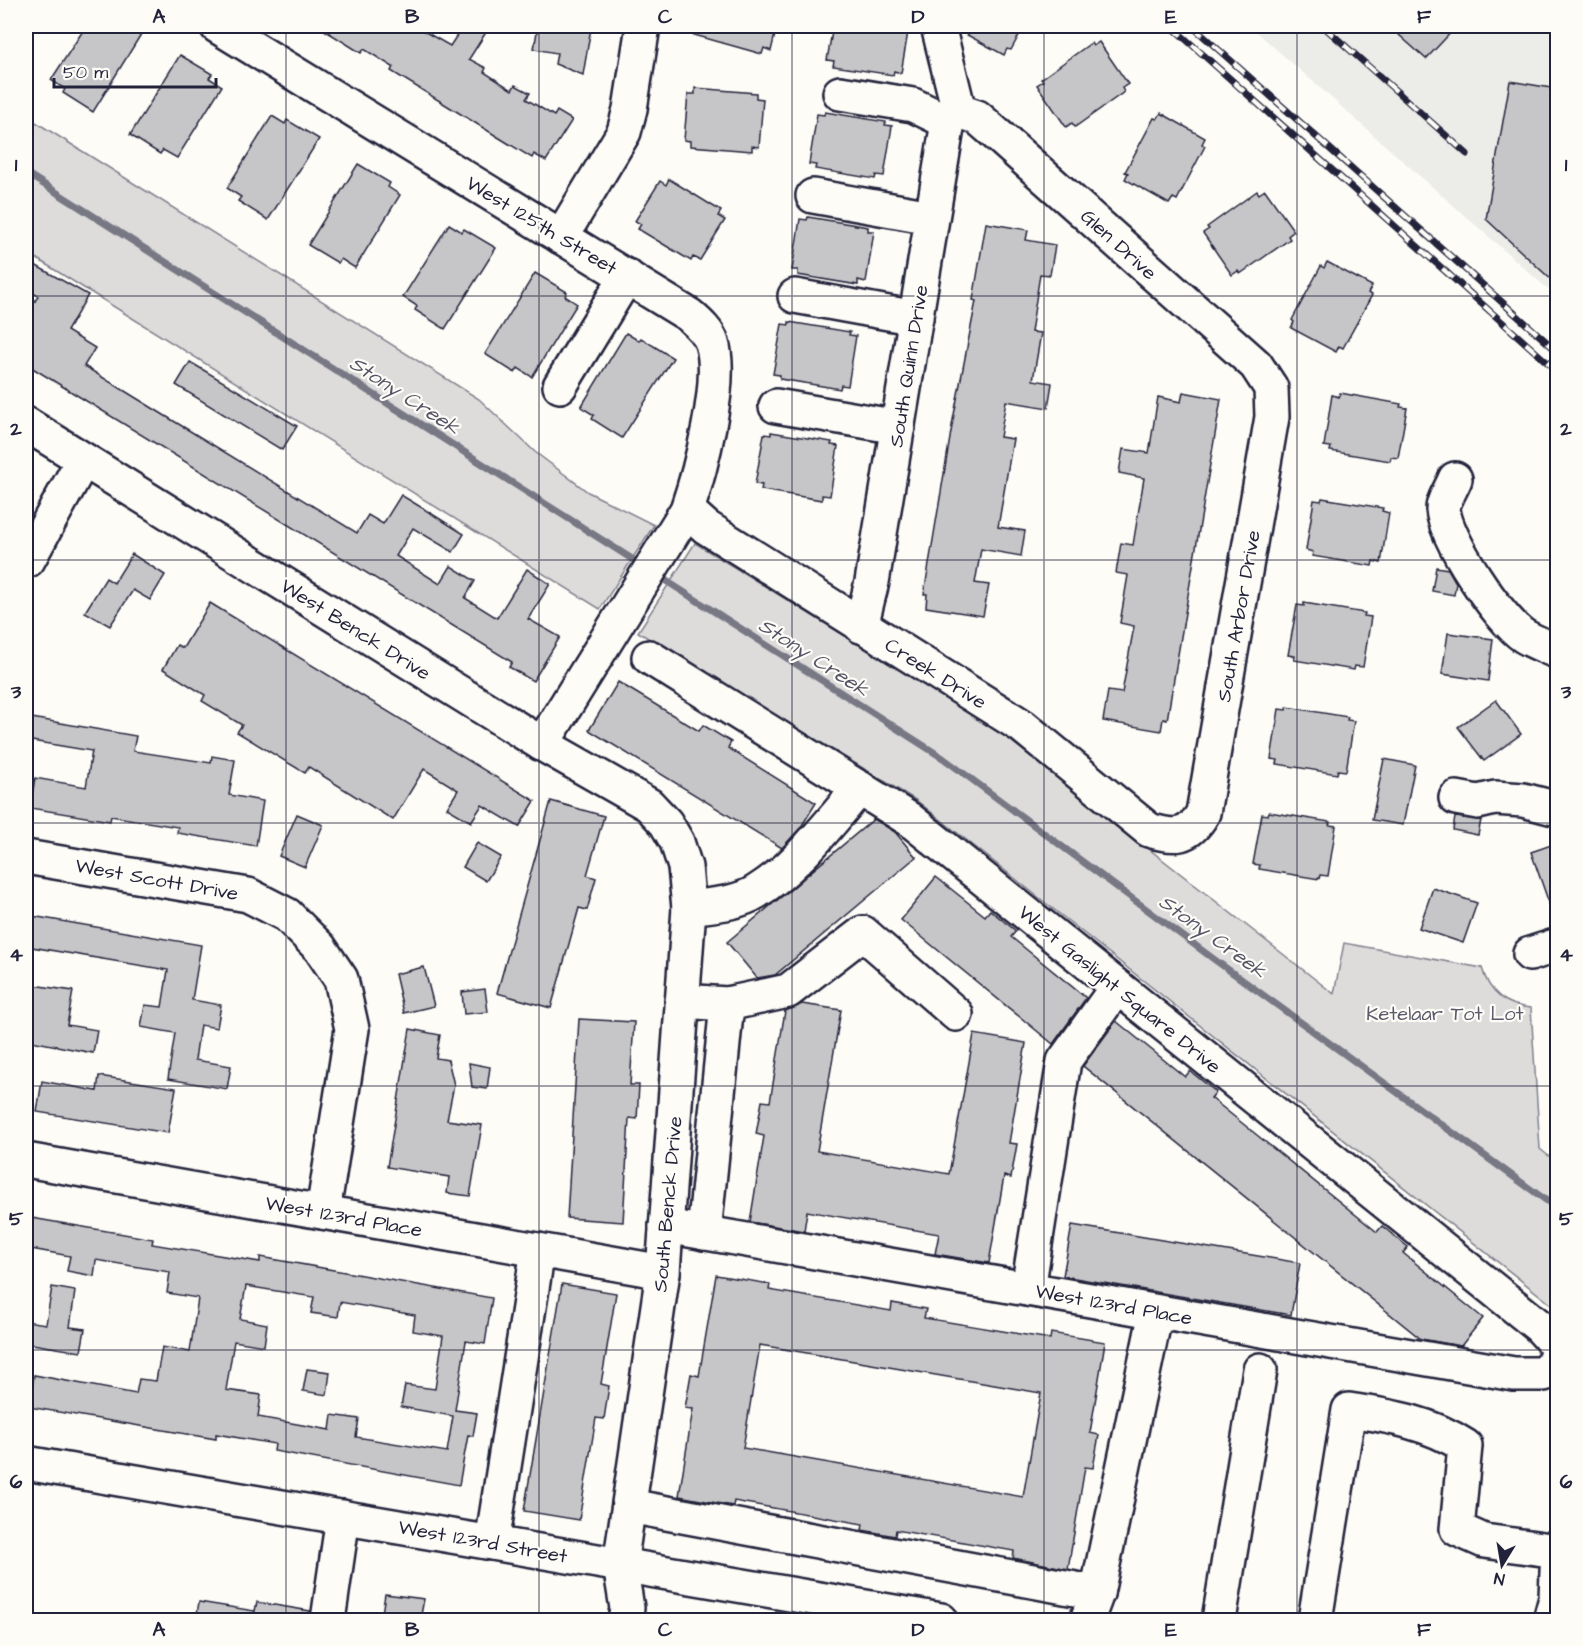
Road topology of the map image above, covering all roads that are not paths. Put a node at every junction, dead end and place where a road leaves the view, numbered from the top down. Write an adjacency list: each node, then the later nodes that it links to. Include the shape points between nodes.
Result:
1 (217, 26): 8 (street, West 125th Street)
2 (643, 26): 8 (street, via 624,132)
3 (938, 26): 5 (street)
4 (840, 93): 5 (street, Glen Drive)
5 (953, 116): 7 (street, South Quinn Drive); 13 (street, Glen Drive, via 977,117 1256,365)
6 (813, 196): 7 (street)
7 (931, 217): 11 (street, South Quinn Drive)
8 (561, 237): 9 (street, West 125th Street)
9 (627, 276): 12 (street); 19 (street, West 125th Street, via 689,315 711,340 716,374 698,479)
10 (795, 296): 11 (street)
11 (916, 318): 16 (street, South Quinn Drive)
12 (560, 386)
13 (1271, 388): 28 (street, South Arbor Drive, via 1272,417 1203,813 1195,826)
14 (776, 406): 16 (street)
15 (26, 424): 17 (street, West Benck Drive)
16 (898, 427): 21 (street, South Quinn Drive)
17 (83, 460): 20 (street); 24 (street, West Benck Drive)
18 (1455, 479): 22 (street, via 1443,508 1452,537 1475,577 1501,615 1523,636)
19 (687, 510): 21 (street, Creek Drive, via 706,527); 24 (street, West 125th Street)
20 (28, 560)
21 (861, 626): 28 (street, Creek Drive, via 1022,726 1149,830)
22 (1557, 652)
23 (649, 657): 25 (street, West Gaslight Square Drive)
24 (542, 744): 29 (street, West Benck Drive, via 649,805)
25 (860, 788): 31 (street, via 794,862 755,893 723,904); 32 (street, West Gaslight Square Drive, via 909,819)
26 (1456, 798): 27 (street, via 1478,802 1496,798 1523,800)
27 (1557, 809)
28 (1182, 834)
29 (677, 842): 31 (street, South Benck Drive, via 685,867)
30 (26, 856): 37 (street, West Scott Drive, via 248,895 287,915 320,948 341,980 351,1029)
31 (689, 908): 33 (street, South Benck Drive)
32 (1117, 987): 42 (street, via 1064,1061); 44 (street, West Gaslight Square Drive, via 1540,1327 1557,1346)
33 (682, 1000): 34 (street); 38 (street, South Benck Drive)
34 (727, 1004): 35 (street, via 788,991 863,933); 39 (street)
35 (956, 1014)
36 (26, 1160): 37 (street, West 123rd Place)
37 (323, 1212): 40 (street, West 123rd Place)
38 (666, 1226): 39 (street, West 123rd Place); 41 (street, South Benck Drive)
39 (704, 1233): 42 (street, West 123rd Place)
40 (538, 1250): 41 (street, West 123rd Place); 49 (street)
41 (663, 1272): 47 (street, South Benck Drive)
42 (1028, 1289): 43 (street, West 123rd Place)
43 (1156, 1312): 44 (street, West 123rd Place, via 1514,1374 1544,1374); 53 (street)
44 (1556, 1359)
45 (1260, 1370): 57 (street)
46 (26, 1462): 48 (street, West 123rd Street)
47 (629, 1506): 52 (street, South Benck Drive); 53 (street)
48 (343, 1517): 49 (street, West 123rd Street); 54 (street)
49 (492, 1543): 52 (street, West 123rd Street)
50 (1557, 1546): 51 (street)
51 (1557, 1551): 58 (street, via 1484,1541 1457,1529 1465,1446 1434,1429 1394,1416 1349,1410); 59 (street, via 1556,1598)
52 (620, 1565): 55 (street, South Benck Drive, via 627,1608); 56 (street, West 123rd Street)
53 (1092, 1607)
54 (328, 1620)
55 (625, 1620)
56 (941, 1620)
57 (1219, 1620)
58 (1316, 1620)
59 (1550, 1620)

